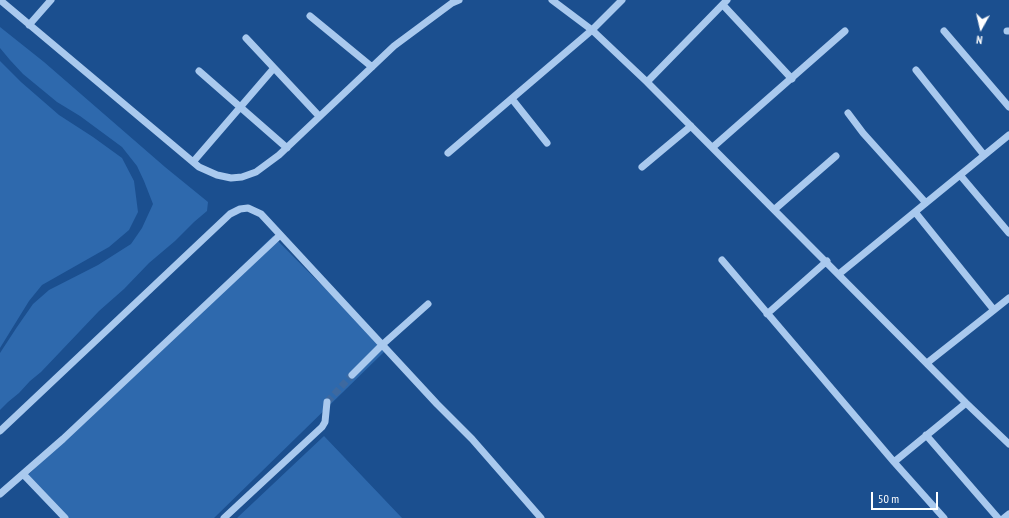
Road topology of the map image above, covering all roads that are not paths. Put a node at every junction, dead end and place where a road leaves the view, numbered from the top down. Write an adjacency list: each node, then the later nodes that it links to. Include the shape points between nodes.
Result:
1 (0, 0): 8 (street)
2 (51, 0): 8 (street)
3 (552, 0): 9 (street)
4 (622, 0): 9 (street)
5 (454, 1): 13 (street, via 394,46)
6 (725, 2): 17 (street); 18 (street)
7 (310, 16): 13 (street)
8 (29, 25): 32 (street)
9 (592, 30): 18 (street); 19 (street)
10 (845, 31): 17 (street)
11 (944, 31): 21 (street)
12 (246, 38): 14 (street)
13 (372, 67): 23 (street)
14 (274, 68): 20 (street); 23 (street)
15 (916, 70): 31 (street)
16 (199, 71): 20 (street)
17 (792, 79): 27 (street)
18 (647, 82): 24 (street)
19 (512, 99): 26 (street); 29 (street)
20 (241, 107): 28 (street); 32 (street)
21 (1009, 107)
22 (848, 113): 35 (street)
23 (320, 116): 28 (street)
24 (691, 126): 27 (street); 33 (street)
25 (1009, 135): 31 (street)
26 (547, 143)
27 (713, 147): 36 (street)
28 (287, 148): 32 (street, via 256,172 242,177 217,175)
29 (448, 153)
30 (836, 156): 36 (street)
31 (984, 156): 34 (street)
32 (193, 162)
33 (642, 167)
34 (960, 175): 35 (street); 38 (street)
35 (926, 203): 37 (street)
36 (775, 209): 41 (street)
37 (915, 212): 42 (street); 45 (street)
38 (1009, 234)
39 (279, 236): 47 (street); 52 (street, via 261,214 248,208 230,214); 56 (street)
40 (722, 260): 46 (street)
41 (826, 261): 42 (street); 46 (street)
42 (839, 274): 48 (street)
43 (1009, 298): 45 (street)
44 (428, 304): 47 (street)
45 (994, 310): 48 (street)
46 (767, 314): 55 (street)
47 (382, 345): 49 (street); 61 (street, via 472,439)
48 (927, 364): 51 (street)
49 (352, 376)
50 (327, 402): 60 (street, via 322,427)
51 (966, 402): 53 (street); 54 (street)
52 (0, 431)
53 (926, 435): 55 (street); 63 (street)
54 (1009, 444)
55 (894, 462): 62 (street)
56 (23, 474): 57 (street); 59 (street)
57 (0, 494)
58 (1009, 514): 64 (street)
59 (65, 518)
60 (224, 518)
61 (541, 518)
62 (944, 518)
63 (998, 518)
64 (1004, 518)

